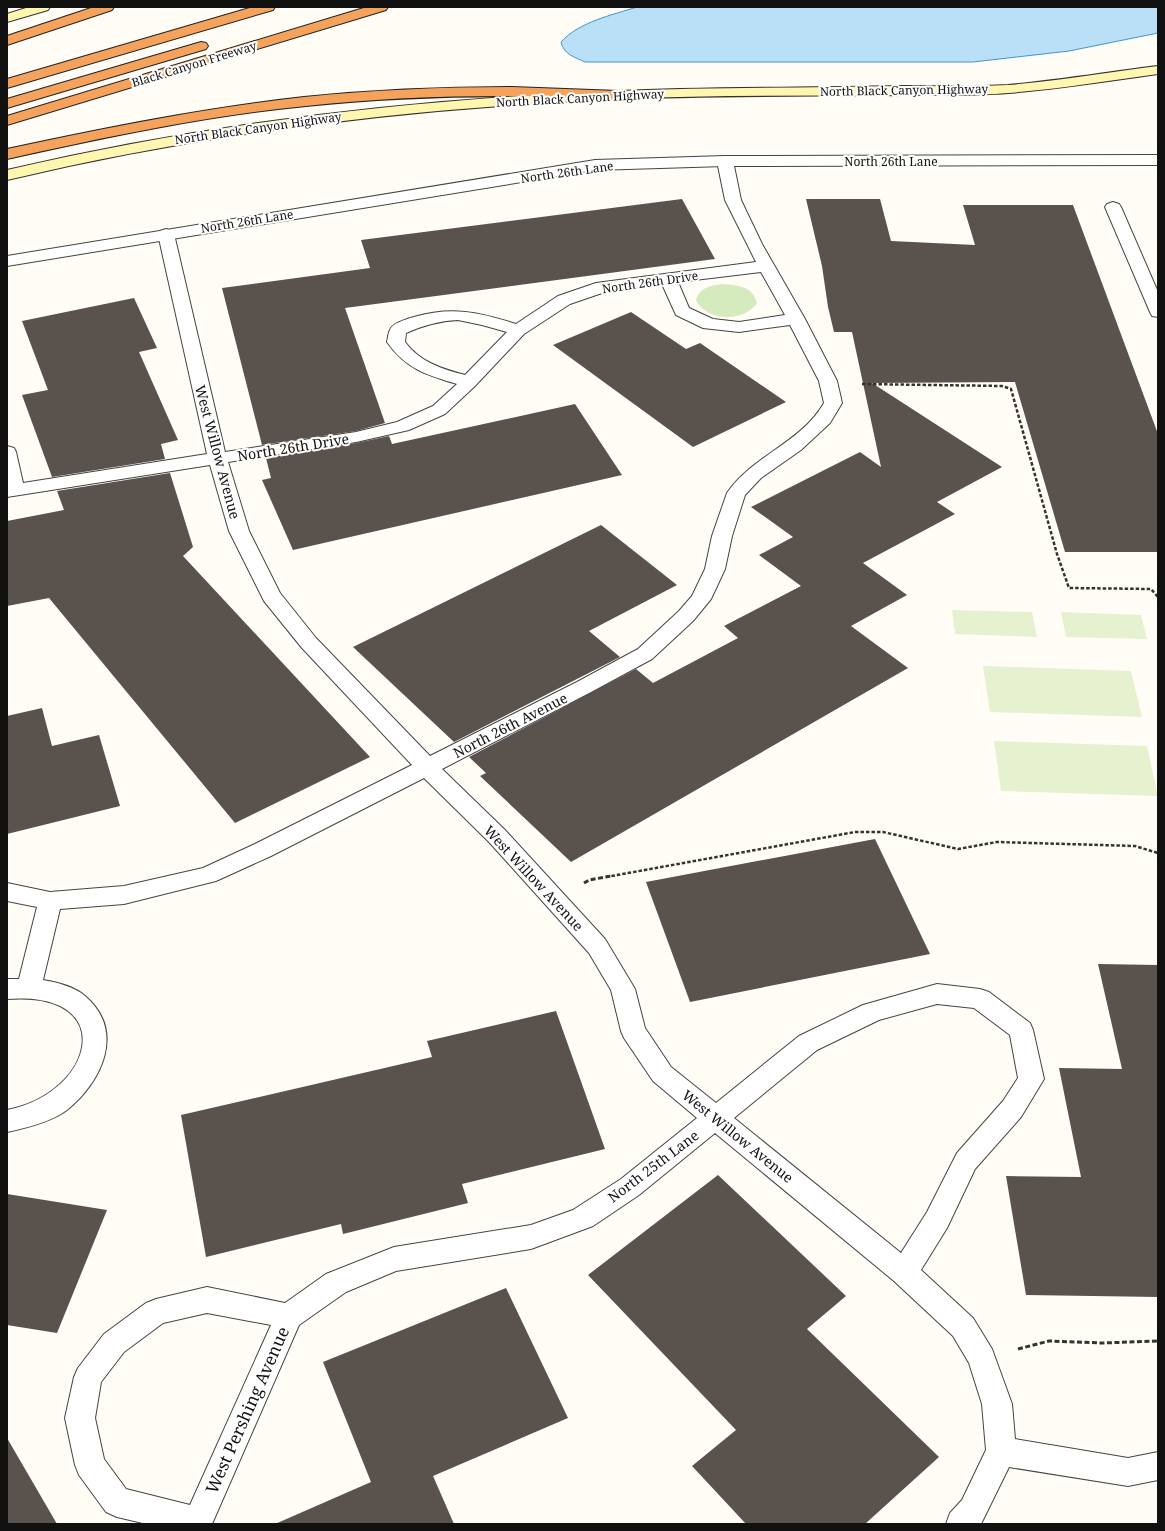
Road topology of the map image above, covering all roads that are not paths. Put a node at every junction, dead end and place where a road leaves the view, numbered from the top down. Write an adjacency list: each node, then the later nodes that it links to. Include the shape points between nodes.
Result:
1 (43, 7): 5 (main road)
2 (107, 7): 6 (highway)
3 (268, 7): 9 (highway)
4 (381, 7): 12 (highway, Black Canyon Freeway)
5 (7, 18)
6 (7, 40)
7 (218, 41): 11 (highway)
8 (1158, 70): 10 (main road, North Black Canyon Highway, via 1007,89)
9 (7, 84)
10 (619, 94): 13 (highway, via 547,91 463,92 297,103 150,125); 16 (main road, North Black Canyon Highway, via 454,105 239,129 139,146)
11 (7, 104)
12 (7, 121)
13 (7, 154)
14 (1158, 160): 15 (street, North 26th Lane)
15 (726, 161): 18 (street, North 26th Lane, via 595,166); 20 (street, North 26th Avenue, via 733,200)
16 (7, 175)
17 (1113, 207): 22 (street)
18 (166, 234): 19 (street, North 26th Lane); 27 (street, West Willow Avenue)
19 (7, 261)
20 (767, 266): 21 (street, North 26th Drive); 23 (street, North 26th Avenue)
21 (668, 279): 23 (street, via 682,311 709,324 739,327); 24 (street, North 26th Drive, via 602,287 564,300)
22 (1158, 312)
23 (796, 319): 29 (street, North 26th Avenue, via 828,381 832,403 824,419 794,446 754,474 736,493 722,536 715,569 701,599 645,654)
24 (518, 330): 25 (street, North 26th Drive); 25 (street, via 477,317 445,315 416,321 398,330 396,342 404,354 428,370)
25 (469, 382): 27 (street, North 26th Drive, via 439,410 403,426 356,437)
26 (7, 452): 28 (street)
27 (217, 458): 28 (street, North 26th Drive); 29 (street, West Willow Avenue, via 239,531 271,596 309,644)
28 (11, 490)
29 (427, 767): 31 (street, North 26th Avenue, via 208,875 124,894); 33 (street, West Willow Avenue, via 556,898 597,946 623,989 633,1031 662,1074)
30 (7, 892): 31 (street)
31 (50, 901): 32 (street)
32 (18, 988): 34 (street, via 55,992 77,1002 90,1020 95,1041 91,1064 76,1086 55,1105 27,1117)
33 (716, 1117): 35 (street, West Willow Avenue); 35 (street, North 25th Lane, via 808,1043 880,1010 937,994 980,999 1021,1030 1031,1079 1012,1109 966,1161 937,1220); 36 (street, North 25th Lane, via 630,1186 583,1218 531,1237 394,1259 336,1283)
34 (7, 1121)
35 (904, 1272): 37 (street, West Willow Avenue, via 963,1327 982,1358 997,1404)
36 (289, 1316): 39 (street, West Pershing Avenue); 39 (street, West Pershing Avenue, via 207,1300 156,1312 114,1343 88,1377 80,1418 90,1465 117,1502)
37 (1001, 1451): 38 (street, via 1128,1472); 40 (street, via 973,1510)
38 (1158, 1466)
39 (197, 1523)
40 (961, 1524)

